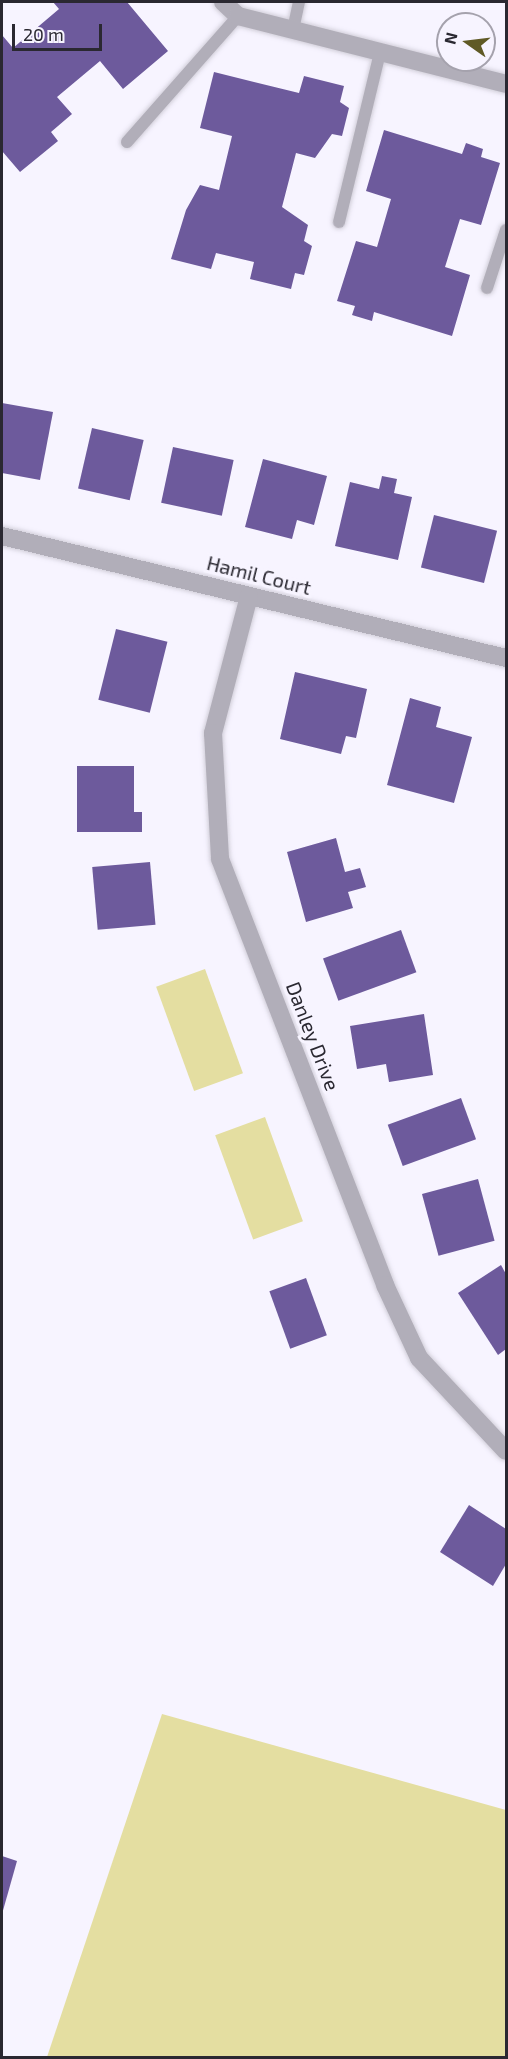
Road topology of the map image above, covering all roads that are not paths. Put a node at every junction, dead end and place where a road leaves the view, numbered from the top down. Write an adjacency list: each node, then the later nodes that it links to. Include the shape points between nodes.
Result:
1 (223, 2): 3 (street)
2 (299, 2): 4 (lane)
3 (238, 16): 4 (street); 7 (lane)
4 (293, 30): 5 (street)
5 (380, 52): 6 (street); 8 (lane)
6 (507, 84)
7 (127, 142)
8 (339, 222)
9 (507, 230): 10 (lane)
10 (487, 288)
11 (2, 536): 12 (street, Hamil Court)
12 (249, 596): 13 (street, Hamil Court); 14 (street, Danley Drive, via 213,733 220,859 385,1285 419,1358)
13 (507, 658)
14 (507, 1451)

